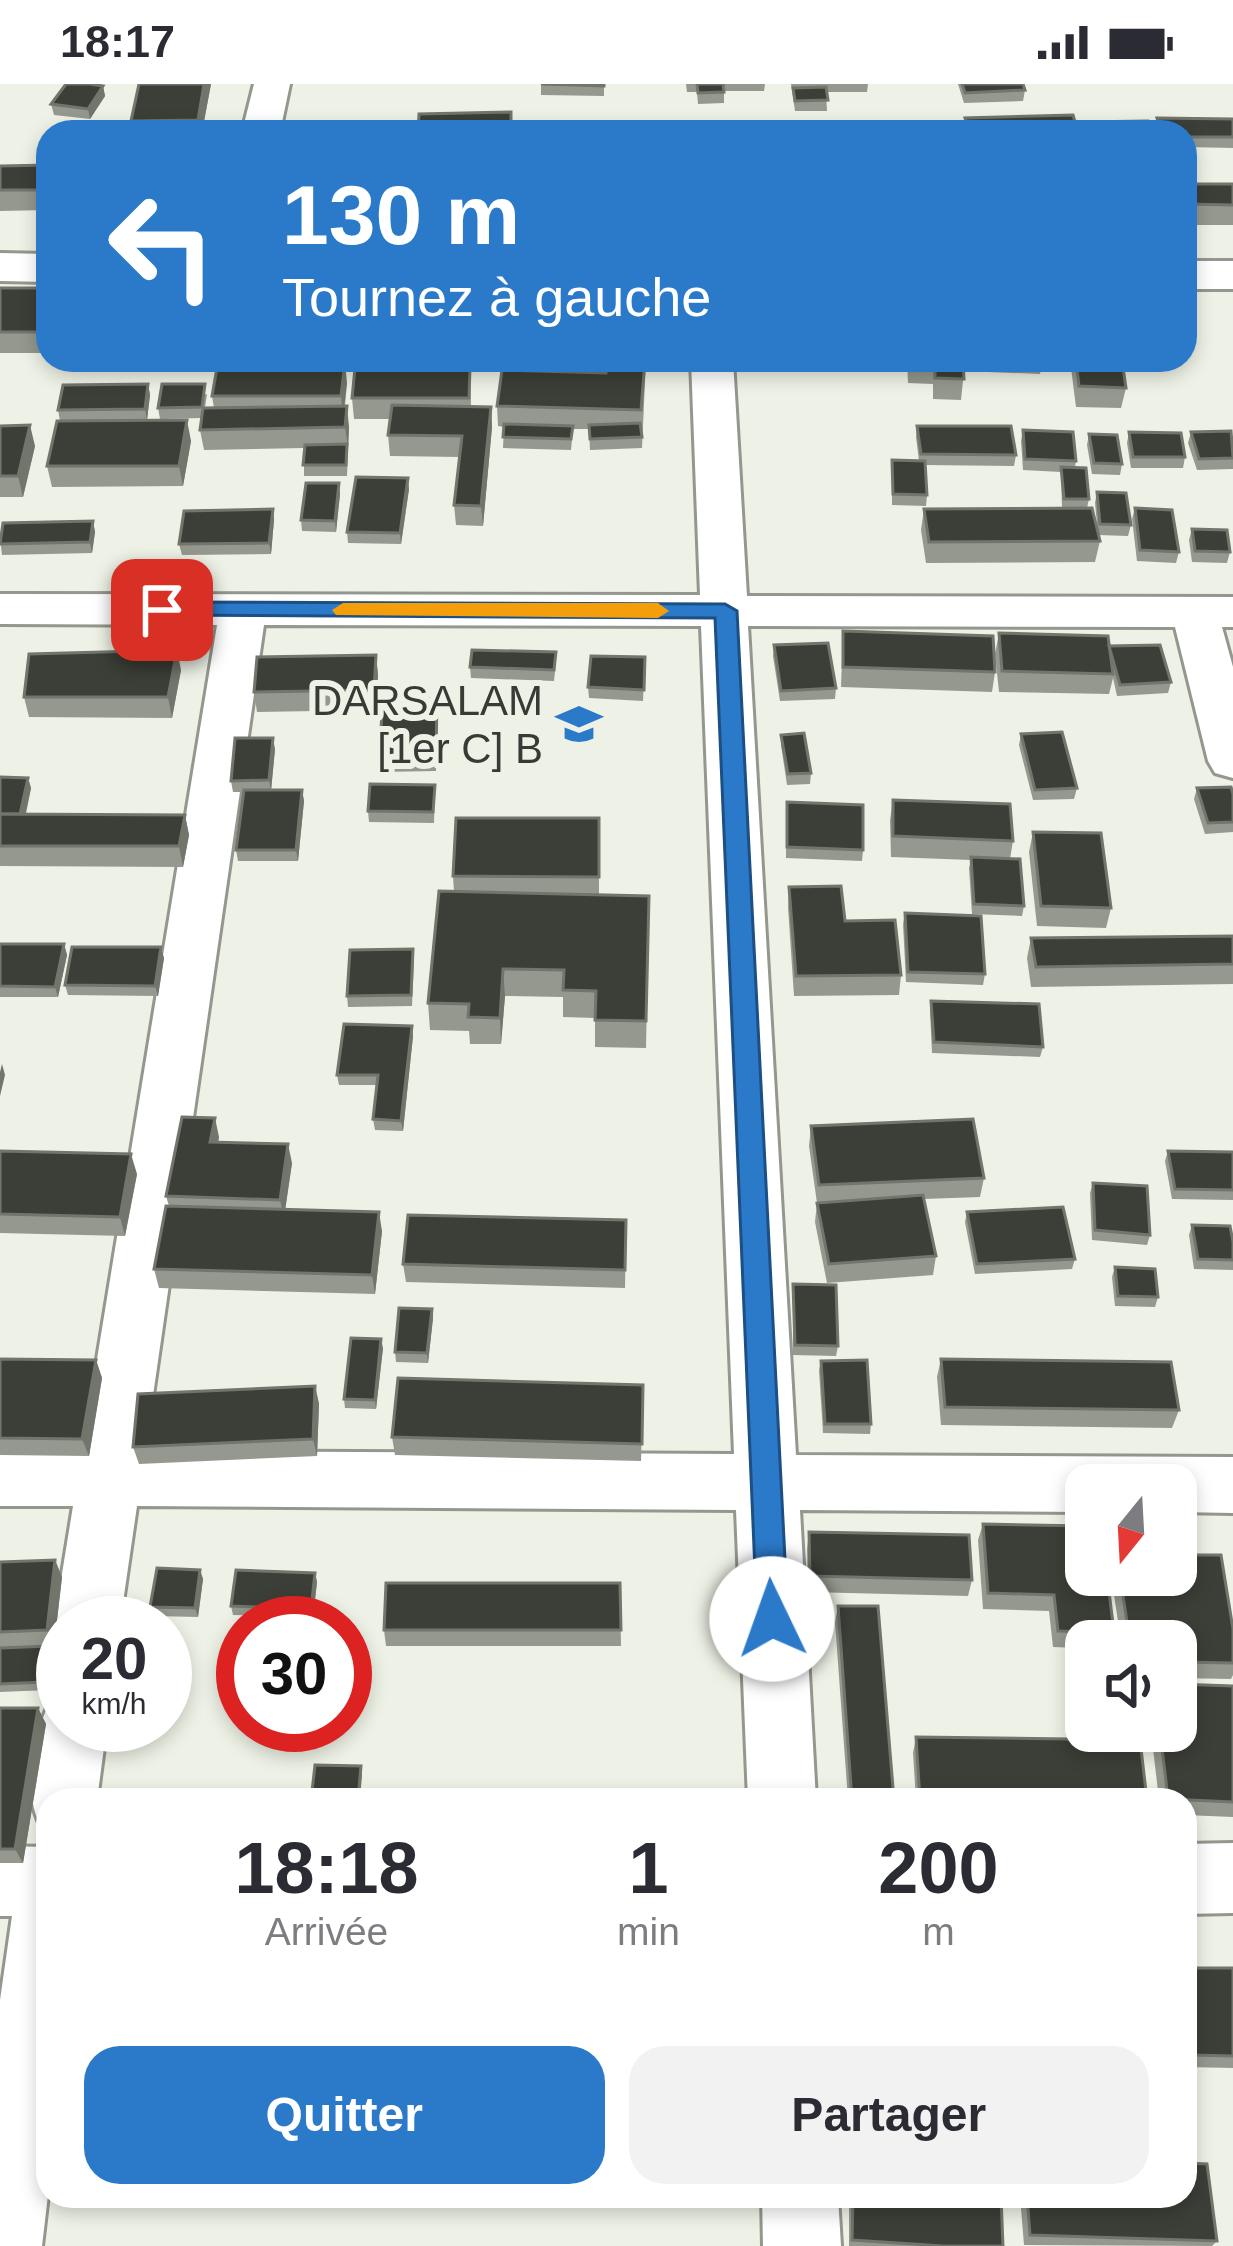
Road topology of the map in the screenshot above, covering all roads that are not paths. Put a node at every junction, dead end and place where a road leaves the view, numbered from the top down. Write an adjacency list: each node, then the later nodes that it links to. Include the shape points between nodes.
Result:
1 (272, 84): 2 (street)
2 (264, 120)
3 (0, 267): 4 (street)
4 (36, 268)
5 (1197, 275): 6 (street)
6 (1233, 275)
7 (713, 372): 10 (street)
8 (0, 609): 9 (street)
9 (243, 610): 10 (street); 14 (street)
10 (725, 611): 11 (street); 15 (street)
11 (1214, 612): 12 (street)
12 (1233, 760)
13 (0, 1478): 14 (street)
14 (106, 1479): 15 (street); 17 (street)
15 (766, 1483): 16 (street); 20 (street)
16 (1233, 1485)
17 (91, 1596)
18 (69, 1752): 19 (street)
19 (65, 1788)
20 (781, 1788)
21 (1233, 1878): 22 (street)
22 (1197, 1879)
23 (0, 1881): 24 (street)
24 (36, 1882)
25 (36, 2001): 27 (street)
26 (800, 2208): 28 (street)
27 (3, 2246)
28 (802, 2246)

